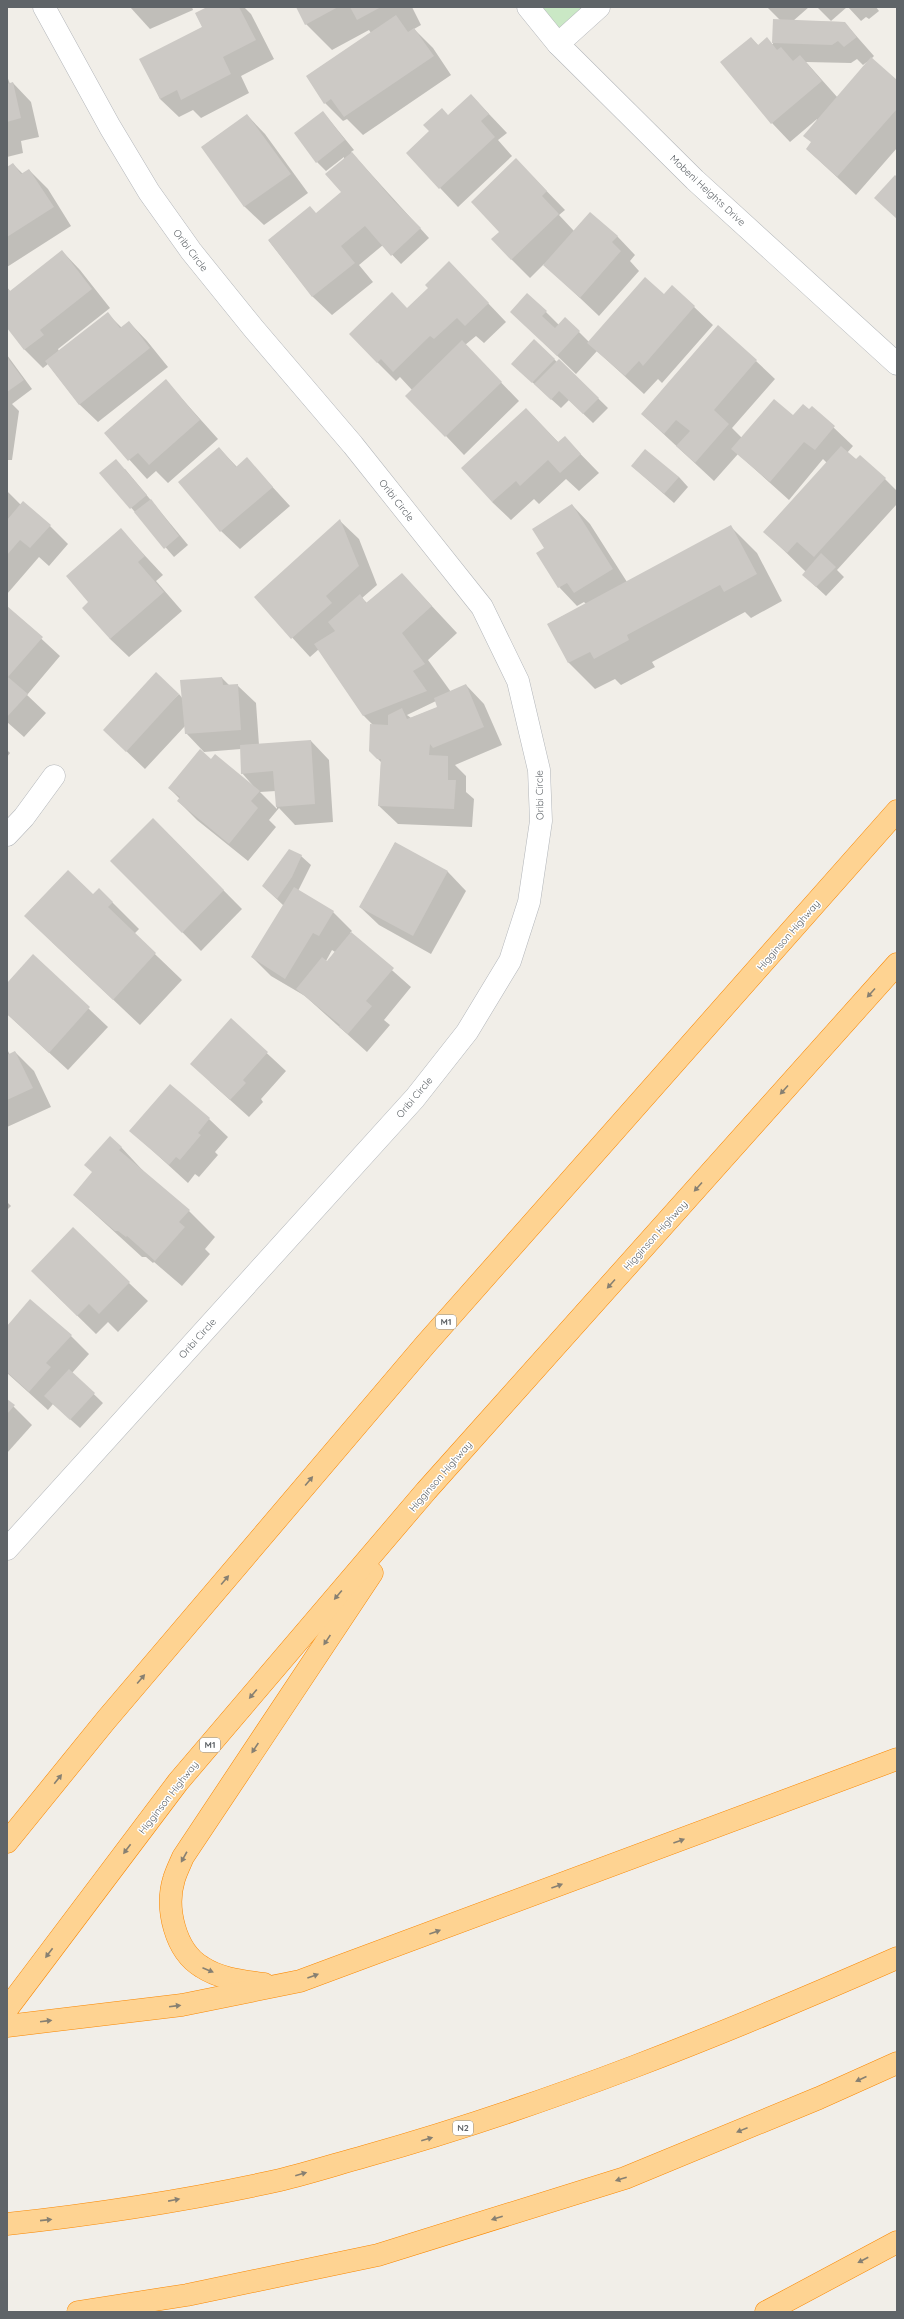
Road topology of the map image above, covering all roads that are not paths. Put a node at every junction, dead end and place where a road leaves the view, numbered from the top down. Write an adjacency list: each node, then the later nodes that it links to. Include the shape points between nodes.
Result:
1 (44, 7): 11 (street, Oribi Circle, via 149,192 191,251 353,445 482,607 518,681 540,770 541,821 529,902 510,961 466,1032 414,1098)
2 (528, 7): 4 (street, Mobeni Heights Drive)
3 (599, 7): 4 (street)
4 (558, 44): 5 (street, Mobeni Heights Drive, via 695,180)
5 (897, 364)
6 (54, 776): 8 (street, via 24,817)
7 (897, 811): 13 (highway, Higginson Highway / M1, one-way to 7, via 425,1345)
8 (7, 835)
9 (897, 964): 10 (highway, Higginson Highway / M1, one-way to 10)
10 (426, 1491): 17 (highway, one-way to 17, via 183,1857 173,1880 174,1926 184,1950 201,1967 226,1978); 18 (highway, Higginson Highway / M1, one-way to 18, via 178,1782)
11 (7, 1549)
12 (897, 1759): 17 (highway, one-way to 12, via 300,1981 336,1968)
13 (41, 1800): 14 (highway); 15 (highway, Higginson Highway / M1)
14 (7, 1828)
15 (7, 1842)
16 (897, 1958): 21 (highway, N2, one-way to 16, via 100,2214 280,2179 449,2132 610,2076 789,2005)
17 (276, 1986): 19 (highway, one-way to 17, via 182,2005)
18 (7, 2009)
19 (7, 2026)
20 (897, 2063): 23 (highway, one-way to 23, via 625,2178 378,2255 187,2295)
21 (7, 2224)
22 (897, 2242): 24 (highway, one-way to 24)
23 (78, 2312)
24 (766, 2312)

